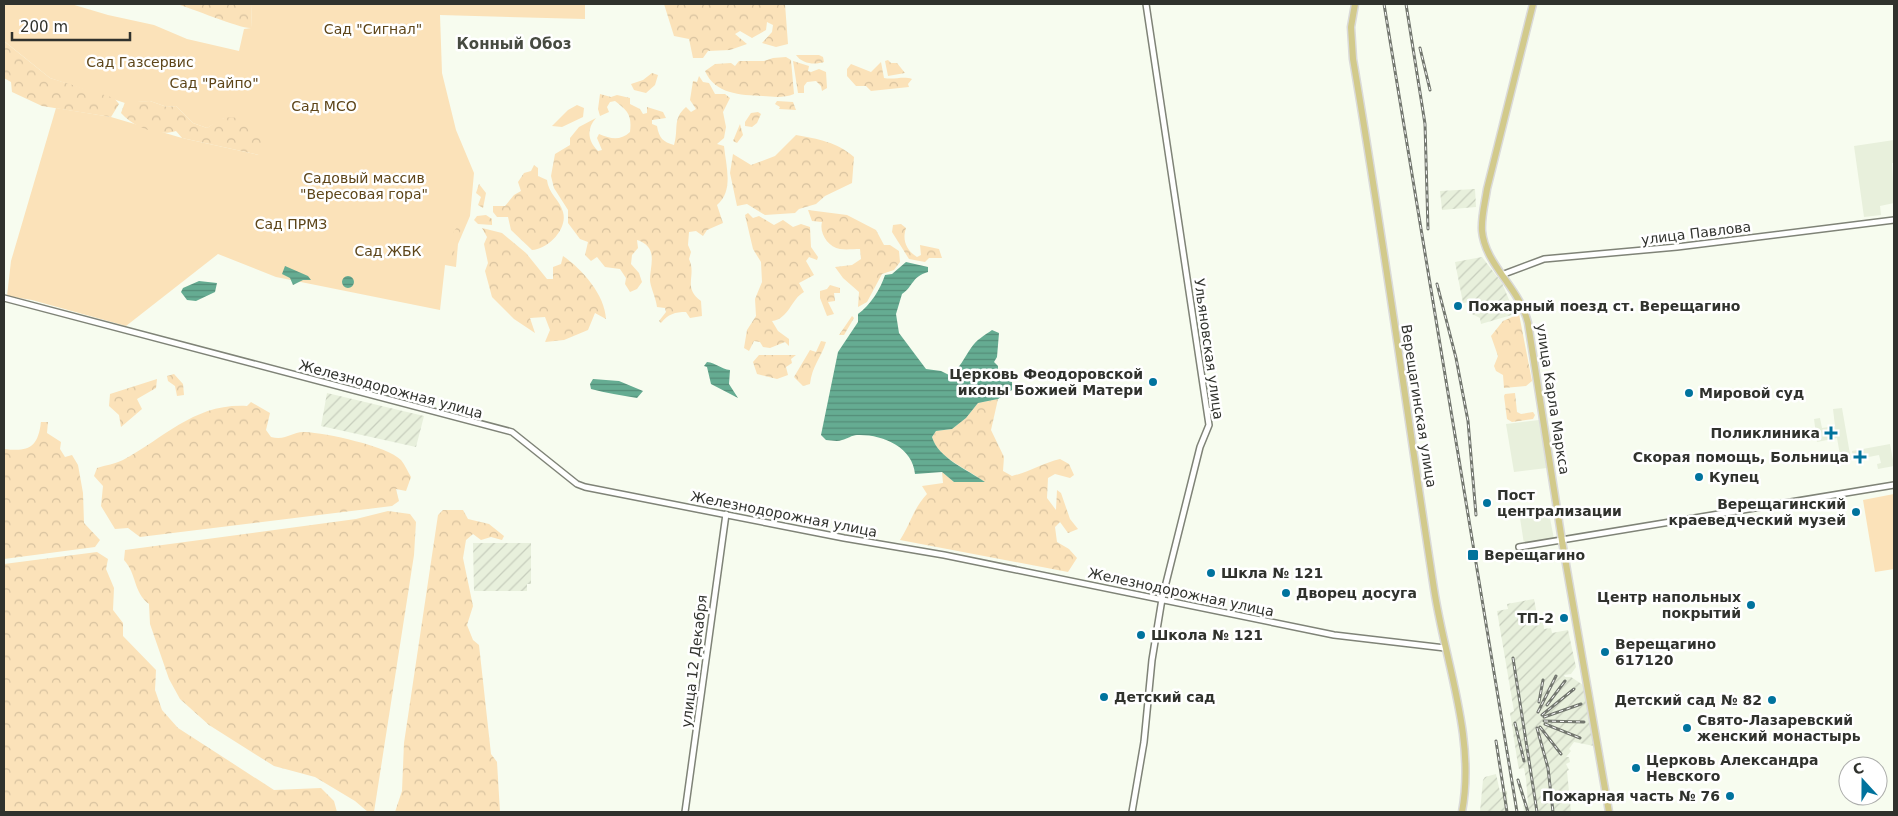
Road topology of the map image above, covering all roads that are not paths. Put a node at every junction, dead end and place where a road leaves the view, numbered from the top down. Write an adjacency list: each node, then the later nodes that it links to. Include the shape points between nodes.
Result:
1 (1146, 4): 11 (street, Ульяновская улица, via 1209,425 1200,447)
2 (1356, 4): 12 (main road, Верещагинская улица, via 1351,27 1353,59)
3 (1533, 4): 5 (main road, улица Карла Маркса, via 1482,213 1484,242)
4 (1894, 220): 5 (street, улица Павлова, via 1676,247 1544,259)
5 (1504, 274): 9 (main road, улица Карла Маркса, via 1519,297 1528,323)
6 (4, 298): 8 (street, Железнодорожная улица, via 512,432 577,484)
7 (1894, 485): 9 (street)
8 (726, 514): 11 (street, Железнодорожная улица); 13 (street, улица 12 Декабря)
9 (1562, 541): 10 (street); 16 (main road, улица Карла Маркса)
10 (1519, 547)
11 (1162, 599): 12 (street, Железнодорожная улица, via 1334,635); 14 (street, Ульяновская улица)
12 (1445, 648): 15 (main road, Верещагинская улица, via 1465,757)
13 (685, 812)
14 (1132, 812)
15 (1462, 812)
16 (1609, 812)

